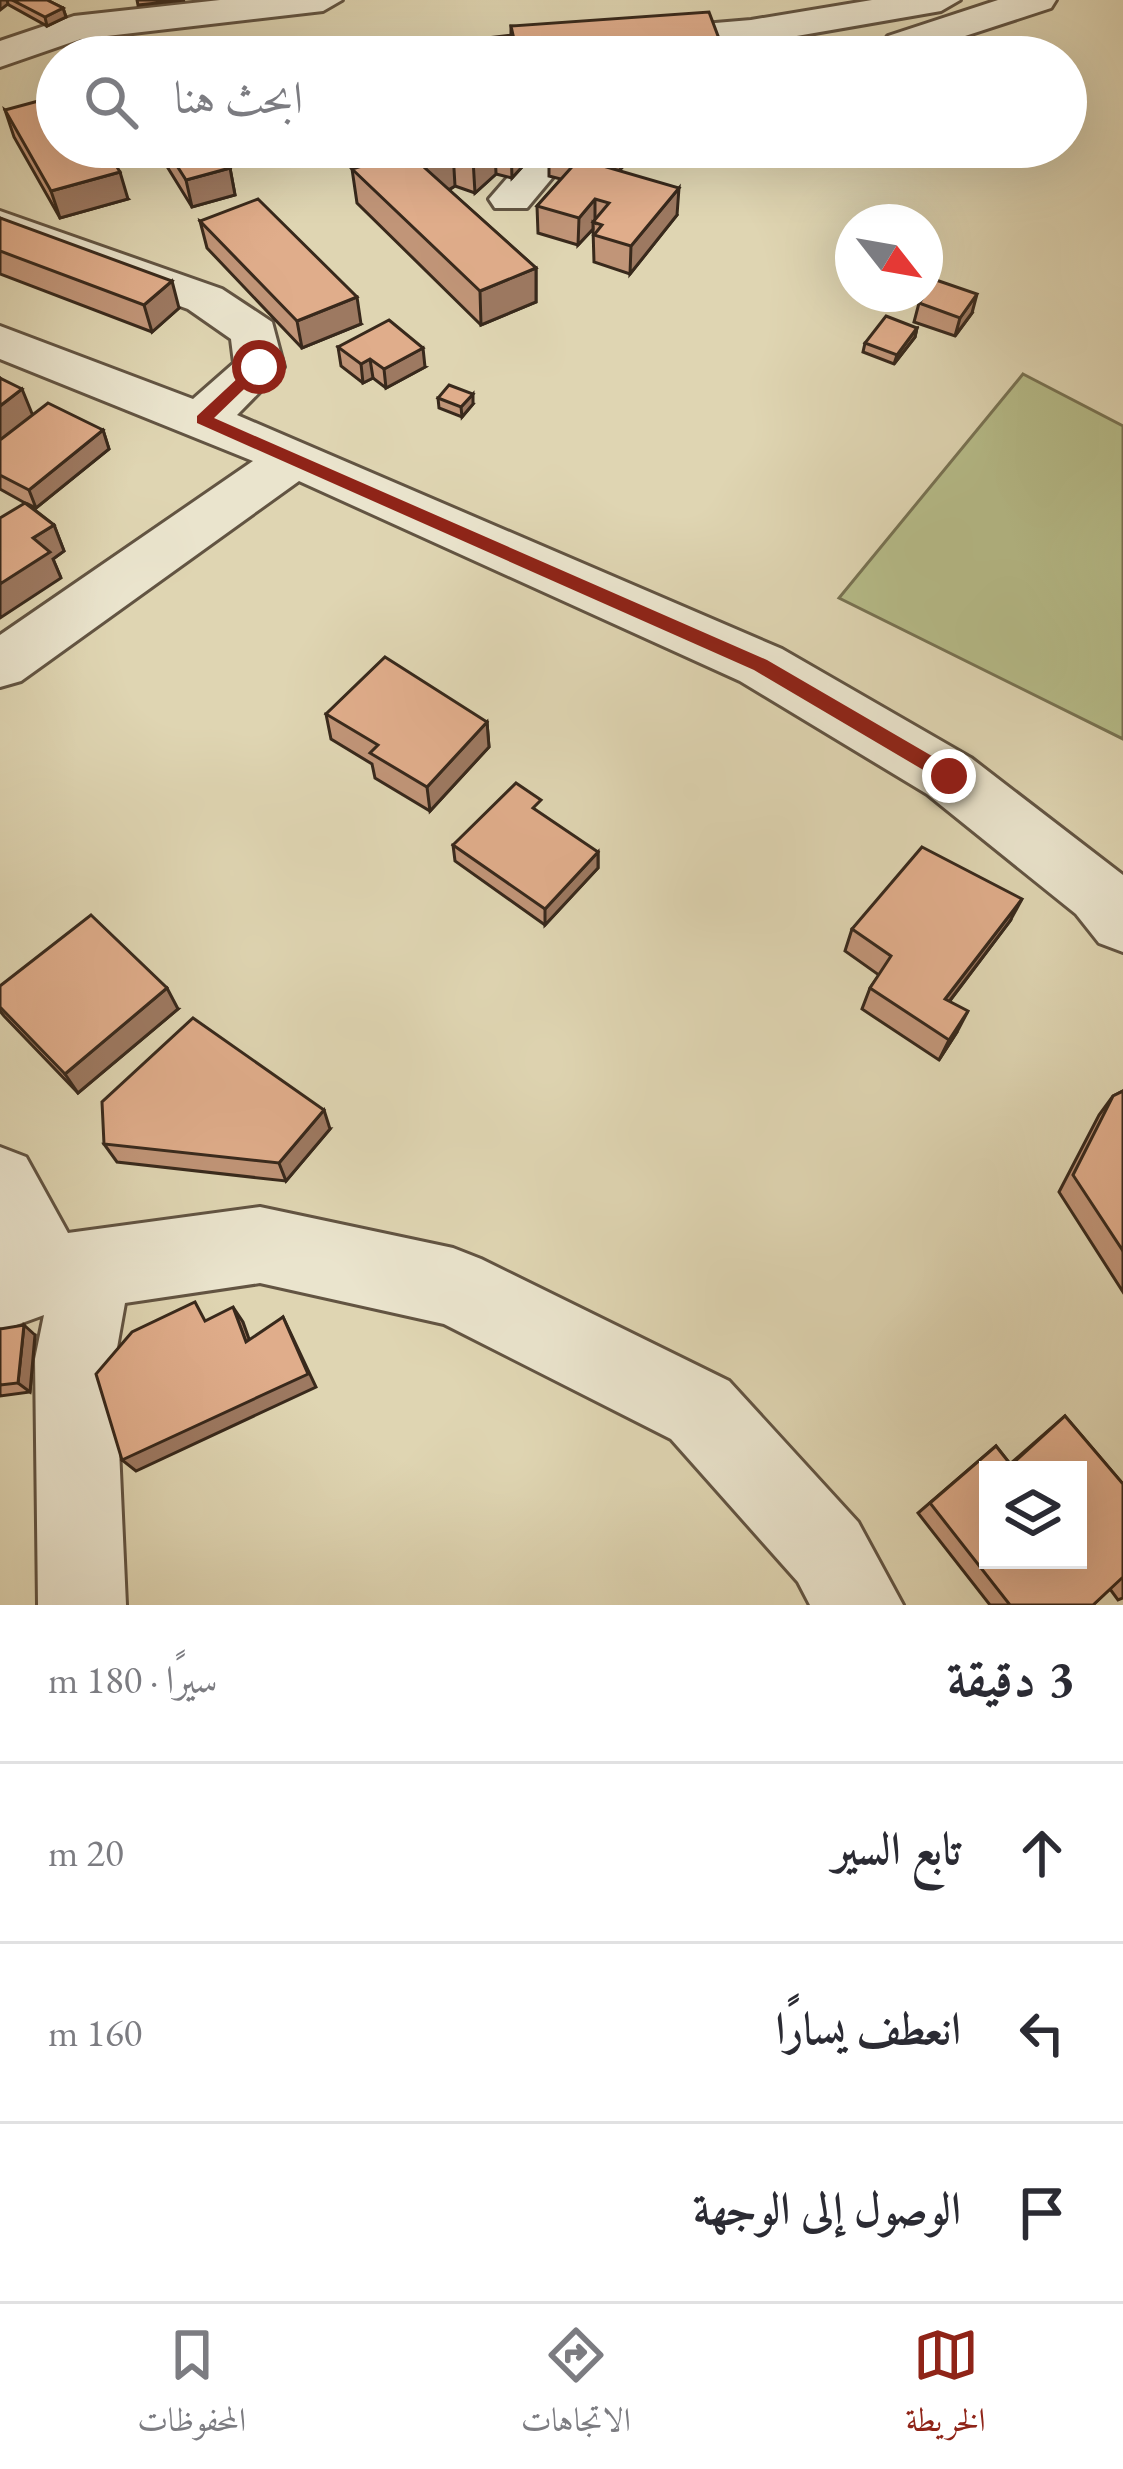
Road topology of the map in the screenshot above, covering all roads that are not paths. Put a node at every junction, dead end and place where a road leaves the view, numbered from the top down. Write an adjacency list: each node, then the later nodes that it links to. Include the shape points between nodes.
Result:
1 (134, 0): 5 (street)
2 (323, 0): 5 (street)
3 (941, 0): 7 (street)
4 (1036, 0): 8 (street)
5 (74, 28): 6 (street)
6 (53, 36)
7 (703, 36)
8 (925, 36)
9 (36, 42): 10 (street)
10 (0, 56)
11 (538, 168): 12 (street)
12 (511, 199)
13 (0, 225): 15 (street, via 205,299 255,333 259,367)
14 (2, 343): 15 (street)
15 (202, 419): 16 (street)
16 (295, 458): 17 (street); 18 (street, via 761,665 949,776 1099,894)
17 (0, 665)
18 (1123, 923)
19 (0, 1183): 20 (street)
20 (47, 1279): 21 (street, via 75,1359); 22 (street, via 260,1245 453,1287 700,1410 827,1552)
21 (82, 1605)
22 (859, 1605)

